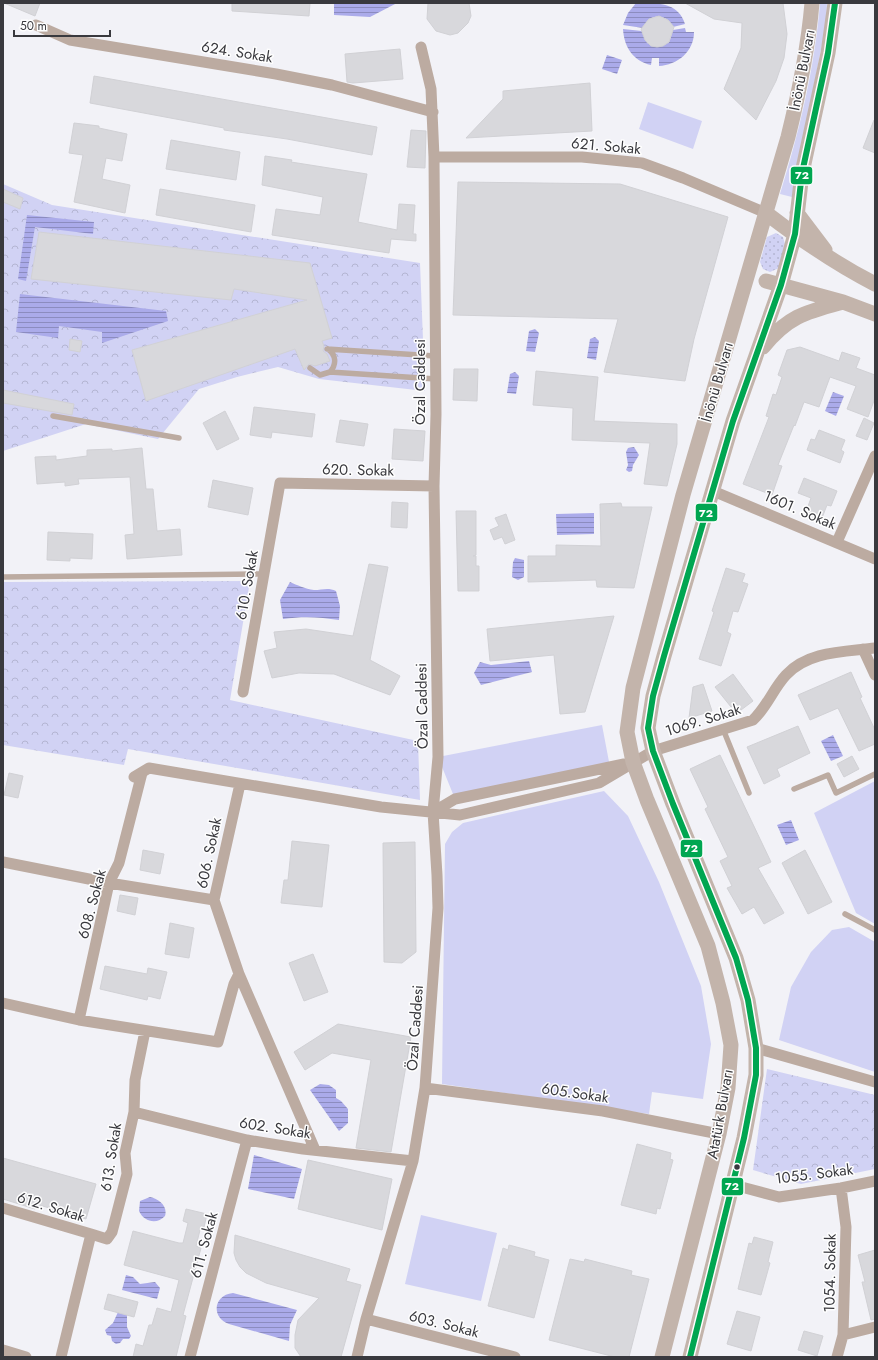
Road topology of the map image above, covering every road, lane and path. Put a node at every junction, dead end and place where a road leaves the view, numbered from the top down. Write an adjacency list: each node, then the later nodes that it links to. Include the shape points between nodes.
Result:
1 (812, 3): 7 (main road, İnönü Bulvarı, via 800,88)
2 (835, 3): 8 (main road, İnönü Bulvarı, via 828,53 802,173)
3 (36, 25): 5 (street, 624. Sokak, via 70,40 332,85)
4 (421, 47): 5 (street, Özal Caddesi, via 431,89)
5 (433, 112): 6 (street, Özal Caddesi)
6 (434, 157): 7 (street, 621. Sokak, via 582,157 642,163); 18 (street, Özal Caddesi)
7 (766, 213): 9 (main road, İnönü Bulvarı); 10 (main road)
8 (797, 213): 10 (main road, İnönü Bulvarı); 12 (main road, via 822,247)
9 (759, 237): 10 (main road, via 770,225 781,225); 11 (main road, İnönü Bulvarı)
10 (791, 237): 12 (main road); 13 (main road, İnönü Bulvarı, via 785,270)
11 (752, 260): 13 (main road, via 753,271 761,279); 38 (main road, İnönü Bulvarı, via 683,495 633,688 627,732)
12 (848, 270): 14 (main road)
13 (774, 283): 15 (main road); 17 (main road, İnönü Bulvarı)
14 (875, 284)
15 (843, 302): 16 (main road); 17 (main road, via 798,316 773,335)
16 (875, 314)
17 (758, 354): 27 (main road, İnönü Bulvarı, via 733,421)
18 (436, 356): 20 (lane, via 326,349 331,352 335,362); 21 (street, Özal Caddesi)
19 (310, 368): 20 (lane, via 320,375)
20 (330, 372): 21 (lane)
21 (436, 379): 26 (street, Özal Caddesi)
22 (53, 416): 23 (lane)
23 (179, 438)
24 (875, 456): 28 (street)
25 (280, 484): 26 (street, 620. Sokak); 30 (street, 610. Sokak)
26 (434, 486): 43 (street, Özal Caddesi, via 438,757)
27 (713, 491): 28 (street, 1601. Sokak); 37 (main road, İnönü Bulvarı, via 653,696 648,728)
28 (837, 542): 29 (street, 1601. Sokak)
29 (875, 559)
30 (265, 574): 31 (lane); 35 (street, 610. Sokak)
31 (3, 577)
32 (875, 648): 33 (street, 1069. Sokak)
33 (863, 649): 34 (street); 36 (street, 1069. Sokak, via 818,655 801,662 786,676 762,713 753,720)
34 (875, 676)
35 (243, 692)
36 (723, 729): 37 (street, 1069. Sokak); 42 (lane)
37 (653, 751): 38 (street, 1069. Sokak); 53 (main road, Atatürk Bulvarı, via 736,958 748,1000)
38 (632, 762): 43 (street, via 455,799); 43 (street, via 599,783 460,815); 57 (main road, Atatürk Bulvarı, via 708,946 723,1003 731,1045 728,1088)
39 (875, 774): 41 (lane, via 836,793 828,775)
40 (240, 784): 43 (street, via 381,807); 45 (street, 608. Sokak, via 148,768 138,775 119,863); 46 (street, 606. Sokak)
41 (794, 789)
42 (749, 793)
43 (433, 812): 55 (street, Özal Caddesi, via 438,908)
44 (3, 862): 45 (street)
45 (109, 883): 46 (street); 51 (street, 608. Sokak)
46 (214, 900): 49 (street, 606. Sokak)
47 (845, 914): 48 (lane)
48 (875, 930)
49 (239, 974): 52 (street, via 218,1042); 59 (street, 606. Sokak)
50 (3, 1003): 51 (street)
51 (78, 1020): 52 (street)
52 (145, 1031): 56 (street, 613. Sokak, via 135,1080)
53 (756, 1048): 54 (street); 62 (main road, Atatürk Bulvarı, via 753,1099)
54 (875, 1082)
55 (425, 1088): 57 (street, 605.Sokak, via 603,1111); 60 (street, Özal Caddesi)
56 (134, 1112): 58 (street, 602. Sokak); 65 (street, 613. Sokak, via 125,1153 127,1174 112,1232 107,1239)
57 (719, 1134): 75 (main road, Atatürk Bulvarı)
58 (247, 1140): 59 (street, 602. Sokak); 72 (street, 611. Sokak)
59 (315, 1150): 60 (street, 602. Sokak)
60 (412, 1162): 66 (street, Özal Caddesi)
61 (875, 1181): 63 (street, 1055. Sokak)
62 (734, 1185): 63 (street, 1055. Sokak, via 778,1197); 76 (main road, Atatürk Bulvarı)
63 (841, 1188): 68 (street, 1054. Sokak, via 846,1227)
64 (3, 1208): 65 (street, 612. Sokak)
65 (91, 1234): 71 (street)
66 (366, 1319): 73 (street, Özal Caddesi); 74 (street, 603. Sokak)
67 (875, 1328): 68 (street)
68 (843, 1335): 77 (street, 1054. Sokak)
69 (3, 1350): 70 (street)
70 (26, 1357)
71 (61, 1357)
72 (190, 1357)
73 (357, 1357)
74 (515, 1357)
75 (662, 1357)
76 (690, 1357)
77 (837, 1357)

